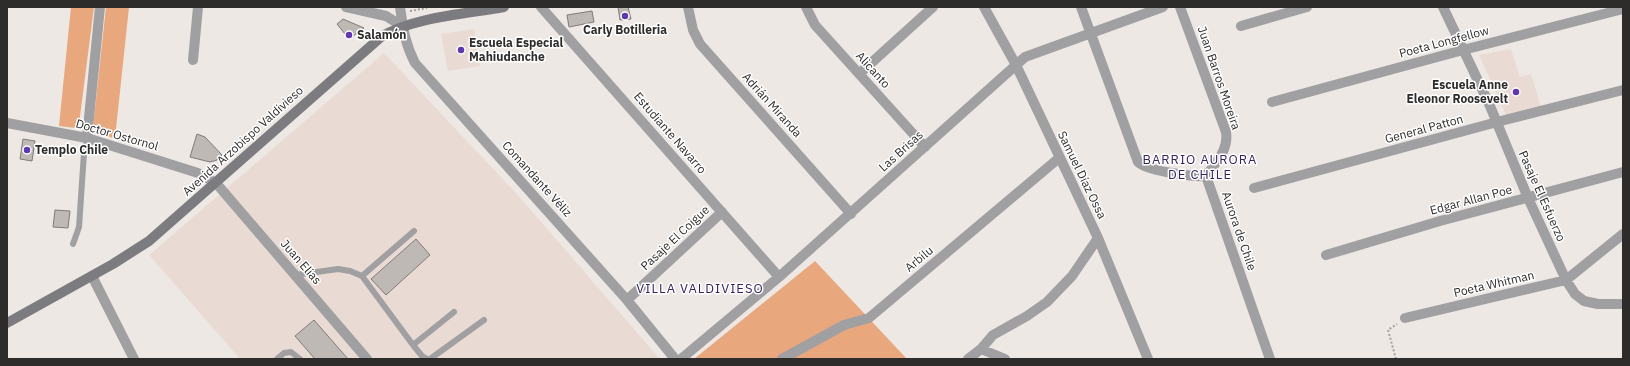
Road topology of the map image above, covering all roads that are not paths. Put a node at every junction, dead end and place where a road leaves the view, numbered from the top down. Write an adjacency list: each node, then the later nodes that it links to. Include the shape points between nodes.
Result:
1 (100, 7): 28 (street)
2 (198, 7): 21 (street)
3 (346, 7): 17 (street, via 386,16)
4 (504, 7): 17 (street, Avenida Arzobispo Valdivieso)
5 (541, 7): 36 (street, Estudiante Navarro)
6 (688, 7): 37 (street, Adrián Miranda, via 693,30 700,44)
7 (806, 7): 23 (street, Alicanto, via 815,25)
8 (933, 7): 23 (street)
9 (984, 7): 22 (street, Samuel Díaz Ossa)
10 (1081, 7): 19 (street)
11 (1163, 7): 19 (street, Las Brisas)
12 (1180, 7): 32 (street, Juan Barros Moreira, via 1226,132 1225,148)
13 (1307, 7): 18 (street)
14 (1443, 7): 20 (street, Pasaje El Esfuerzo)
15 (1623, 9): 20 (street, Poeta Longfellow)
16 (400, 10): 17 (street, Comandante Véliz)
17 (402, 26): 33 (street, Avenida Arzobispo Valdivieso, via 371,45); 48 (street, Comandante Véliz, via 407,48 415,62)
18 (1241, 26)
19 (1091, 33): 22 (street, Las Brisas, via 1025,58); 32 (street, via 1138,162 1146,168)
20 (1463, 50): 25 (street, Poeta Longfellow); 26 (street, Pasaje El Esfuerzo)
21 (193, 60)
22 (1016, 65): 29 (street, Las Brisas); 30 (street, Samuel Díaz Ossa)
23 (859, 74): 29 (street, Alicanto)
24 (1623, 90): 26 (street, General Patton)
25 (1272, 102)
26 (1496, 122): 34 (street, General Patton); 35 (street, Pasaje El Esfuerzo)
27 (7, 123): 28 (street, Doctor Ostornol)
28 (87, 138): 33 (street, Doctor Ostornol, via 198,173); 41 (lane, via 79,226)
29 (925, 147): 37 (street, Las Brisas)
30 (1059, 158): 40 (street, Samuel Díaz Ossa); 63 (street, Arbilu, via 869,318 844,325)
31 (1623, 172): 35 (street, Edgar Allan Poe)
32 (1206, 176): 67 (street, Aurora de Chile)
33 (216, 183): 43 (street, Juan Elias); 44 (street, Avenida Arzobispo Valdivieso, via 149,241)
34 (1254, 188)
35 (1528, 198): 42 (street, Edgar Allan Poe); 47 (street, Pasaje El Esfuerzo)
36 (722, 212): 46 (street, Estudiante Navarro); 48 (street, Pasaje El Coigue)
37 (851, 214): 46 (street, Las Brisas)
38 (414, 231): 45 (lane)
39 (1623, 234): 47 (street, Poeta Whitman)
40 (1098, 238): 55 (street, via 1072,276 1047,302 1028,316 993,335); 66 (street, Samuel Díaz Ossa)
41 (73, 244)
42 (1326, 255)
43 (295, 275): 45 (lane, via 338,269); 56 (street, Juan Elias)
44 (92, 276): 53 (street, Avenida Arzobispo Valdivieso); 57 (street)
45 (362, 276): 54 (lane)
46 (779, 277): 62 (street, Las Brisas)
47 (1566, 280): 49 (street, Pasaje El Esfuerzo, via 1575,294 1584,301); 51 (street, Poeta Whitman)
48 (627, 300): 61 (street, Comandante Véliz)
49 (1623, 304)
50 (454, 312): 54 (lane)
51 (1404, 318)
52 (484, 320): 60 (lane)
53 (7, 323)
54 (413, 345): 60 (lane)
55 (981, 349): 64 (street); 65 (street)
56 (365, 358)
57 (134, 359)
58 (277, 359): 59 (lane, via 284,353 291,352)
59 (300, 359)
60 (428, 359)
61 (675, 359)
62 (681, 359)
63 (782, 359)
64 (968, 359)
65 (1006, 359)
66 (1148, 359)
67 (1270, 359)

